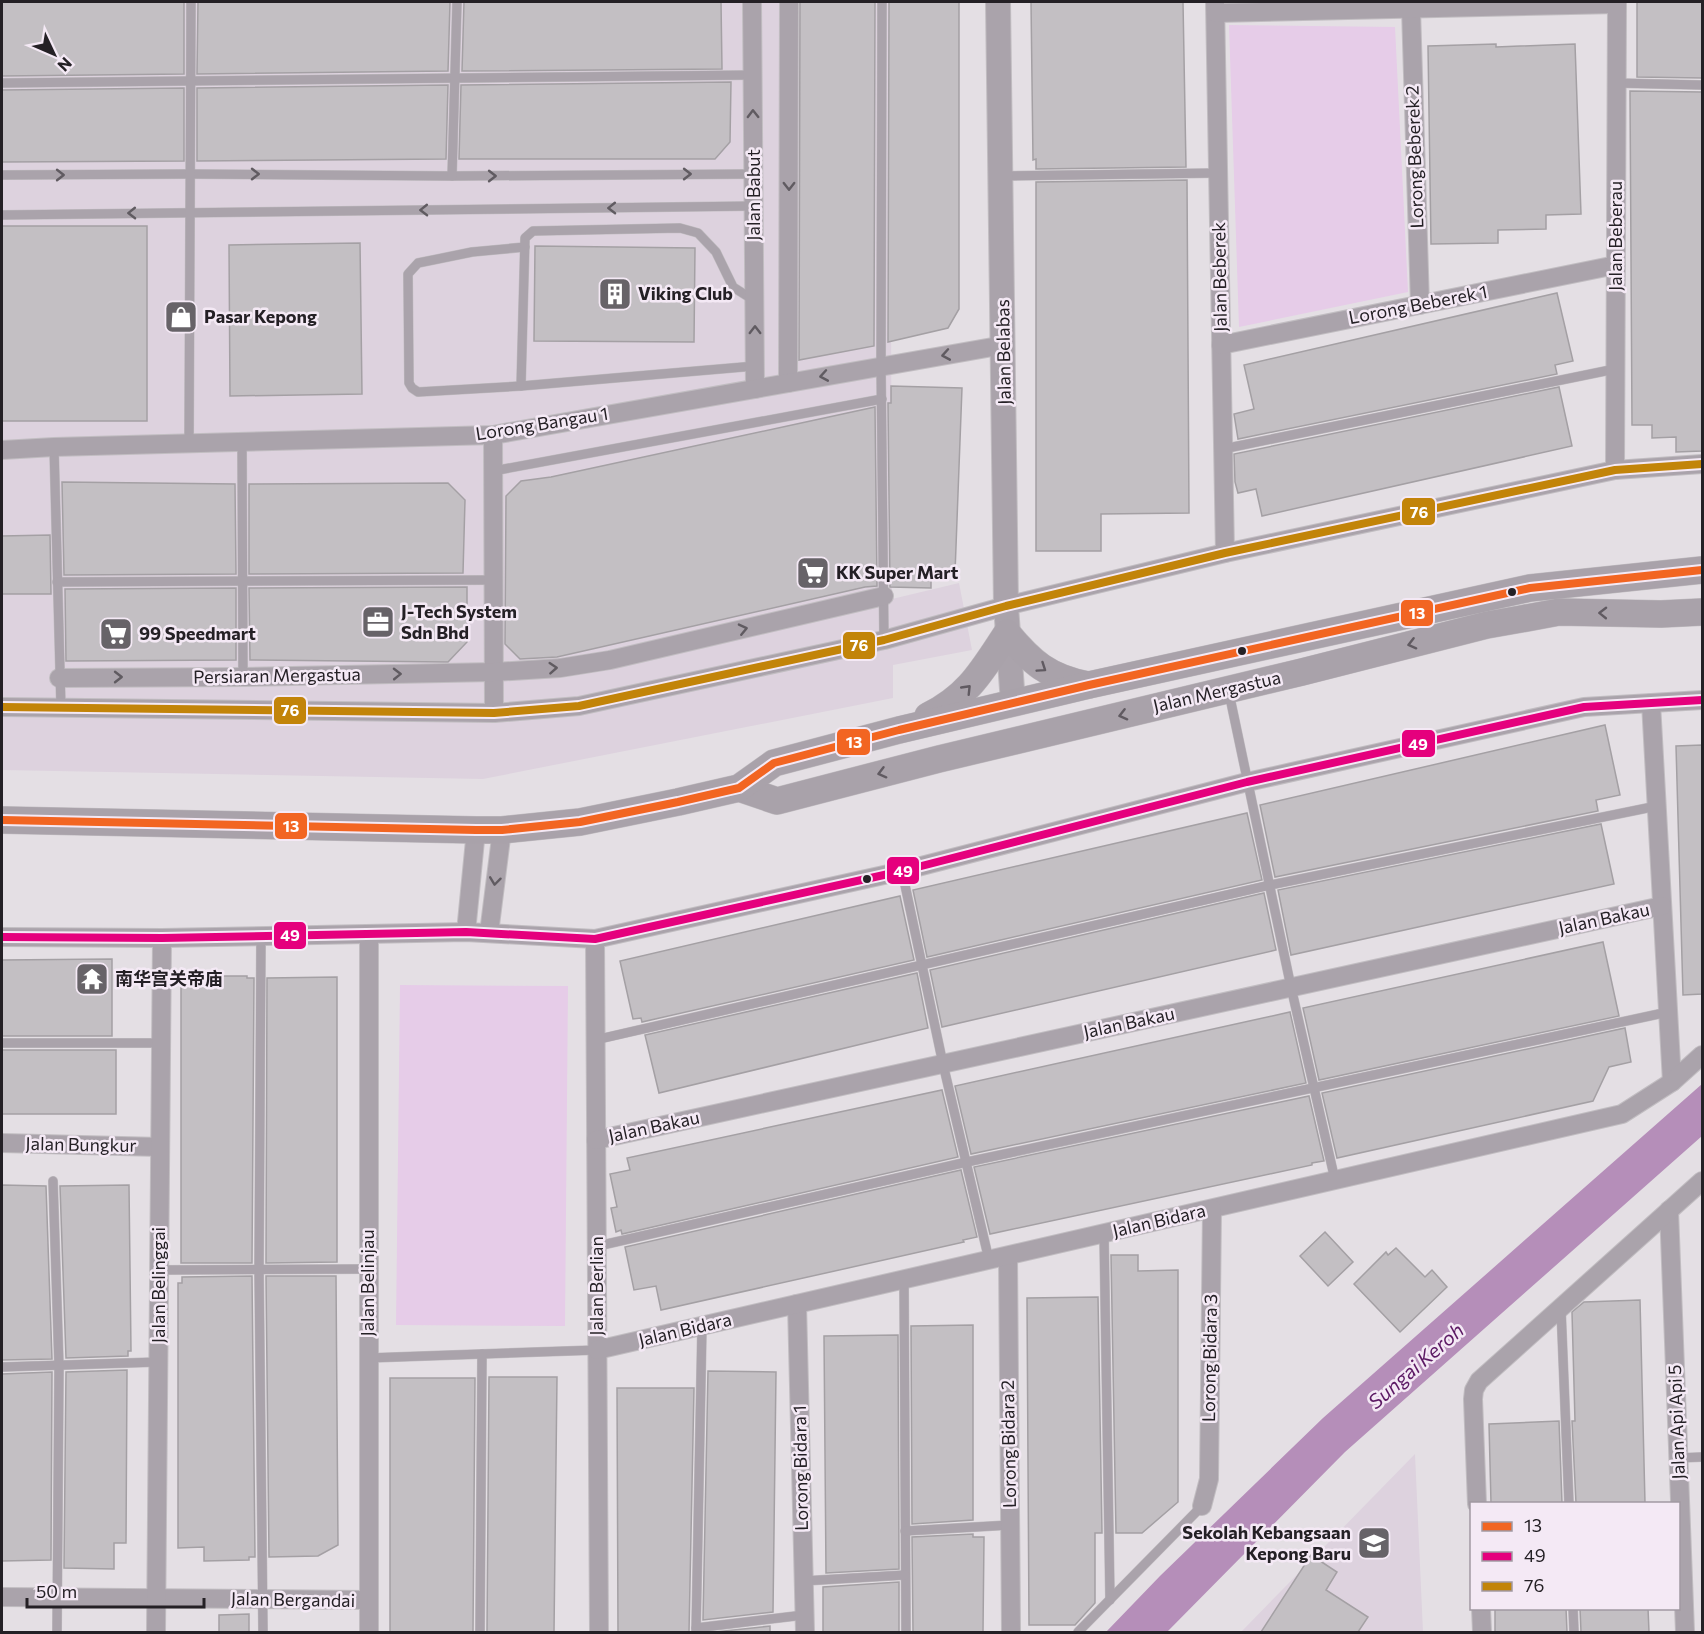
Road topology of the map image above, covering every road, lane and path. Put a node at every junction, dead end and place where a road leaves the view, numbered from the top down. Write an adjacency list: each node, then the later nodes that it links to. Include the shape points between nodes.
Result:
1 (191, 2): 12 (lane)
2 (457, 2): 11 (lane)
3 (752, 2): 10 (street, Jalan Babut)
4 (789, 2): 34 (street, Jalan Babut, one-way to 34)
5 (882, 2): 32 (lane)
6 (998, 2): 21 (street, Jalan Belabas)
7 (1617, 3): 9 (street); 14 (street, Jalan Beberau)
8 (1215, 7): 9 (street); 16 (street, Jalan Beberek)
9 (1411, 9): 28 (street, Lorong Beberek 2)
10 (753, 75): 11 (lane); 18 (street, Jalan Babut, one-way to 10)
11 (454, 78): 12 (lane); 20 (lane)
12 (191, 79): 13 (lane); 17 (lane)
13 (2, 82)
14 (1616, 83): 15 (lane); 26 (street, Jalan Beberau)
15 (1702, 85)
16 (1218, 173): 21 (lane); 30 (street, Jalan Beberek)
17 (189, 174): 19 (lane, one-way to 17); 20 (lane, one-way to 20); 23 (lane)
18 (754, 174): 20 (lane, one-way to 18); 22 (street, Jalan Babut)
19 (2, 176)
20 (452, 176)
21 (1001, 176): 29 (street, Jalan Belabas)
22 (755, 206): 23 (lane, one-way to 23); 27 (street, Jalan Babut)
23 (190, 213): 24 (lane, one-way to 24); 40 (lane)
24 (2, 215)
25 (525, 247): 27 (lane, via 525,238 533,231 680,228 698,233 716,252 733,287); 35 (lane); 35 (lane, via 418,263 408,274 412,388 418,392)
26 (1616, 266): 28 (street, Lorong Beberek 1); 33 (street, Jalan Beberau)
27 (755, 301): 31 (street, Jalan Babut, one-way to 27)
28 (1420, 305): 30 (street, Lorong Beberek 1)
29 (1004, 345): 32 (street, Lorong Bangau 1, one-way to 32); 53 (street, Jalan Belabas)
30 (1221, 345): 42 (street, Jalan Beberek)
31 (755, 366): 35 (lane); 36 (street, Jalan Babut)
32 (881, 366): 34 (street, Lorong Bangau 1, one-way to 34); 37 (lane)
33 (1615, 369): 42 (lane); 45 (street, Jalan Beberau)
34 (788, 383): 36 (street, Lorong Bangau 1)
35 (521, 386)
36 (755, 389): 38 (street, Lorong Bangau 1)
37 (882, 399): 46 (lane); 52 (lane)
38 (493, 435): 39 (street, Lorong Bangau 1); 46 (street)
39 (242, 442): 40 (street, Lorong Bangau 1); 49 (lane)
40 (189, 443): 41 (street, Lorong Bangau 1)
41 (54, 447): 43 (street, Lorong Bangau 1); 51 (lane)
42 (1223, 449): 47 (street, Jalan Beberek)
43 (2, 450)
44 (1702, 464): 45 (street, Persiaran Mergastua)
45 (1615, 470): 47 (street, Persiaran Mergastua)
46 (494, 471): 50 (street)
47 (1225, 553): 53 (street, Persiaran Mergastua)
48 (1702, 570): 62 (main road, Jalan Mergastua, via 1530,588)
49 (243, 580): 50 (lane); 51 (lane); 60 (lane)
50 (494, 580): 59 (street)
51 (57, 582): 61 (lane)
52 (884, 596): 58 (lane); 59 (street, Persiaran Mergastua, one-way to 52, via 610,660)
53 (1006, 606): 57 (street, Jalan Belabas); 58 (street, Persiaran Mergastua)
54 (1702, 612): 55 (main road, Jalan Mergastua)
55 (1661, 614): 56 (main road); 63 (main road, Jalan Mergastua, one-way to 63, via 1559,612 1487,625)
56 (1702, 622)
57 (1007, 633): 62 (main road, one-way to 62, via 1039,667 1071,682); 65 (street, Jalan Belabas); 71 (main road, one-way to 57, via 964,693)
58 (884, 640): 69 (street, Persiaran Mergastua, via 579,706)
59 (494, 672): 60 (street, Persiaran Mergastua, one-way to 59); 69 (street)
60 (243, 677): 61 (street, Persiaran Mergastua, one-way to 60)
61 (59, 678): 68 (lane)
62 (1089, 685): 65 (main road, Jalan Mergastua)
63 (1229, 689): 70 (main road, Jalan Mergastua, one-way to 70); 73 (lane)
64 (1702, 700): 66 (street)
65 (1013, 703): 70 (main road, via 1043,722); 71 (main road, Jalan Mergastua); 72 (main road, via 990,727)
66 (1650, 703): 73 (street, via 1584,707); 75 (street)
67 (2, 707): 68 (street, Persiaran Mergastua)
68 (61, 708): 69 (street, Persiaran Mergastua)
69 (494, 713)
70 (1065, 729): 72 (main road, Jalan Mergastua)
71 (899, 730): 74 (main road, Jalan Mergastua, via 774,763)
72 (939, 759): 74 (main road, Jalan Mergastua, one-way to 74, via 777,801)
73 (1247, 782): 78 (street); 79 (lane)
74 (739, 788): 77 (main road, Jalan Mergastua, via 580,822)
75 (1656, 806): 79 (lane); 80 (street)
76 (2, 820): 77 (main road, Jalan Mergastua)
77 (489, 830): 81 (street); 82 (street, one-way to 82)
78 (902, 871): 87 (street); 88 (lane)
79 (1269, 885): 88 (lane); 89 (lane)
80 (1662, 906): 89 (street, Jalan Bakau); 90 (street)
81 (466, 932): 82 (street); 83 (street)
82 (489, 933): 87 (street)
83 (369, 934): 84 (street); 112 (street, Jalan Belinjau)
84 (261, 936): 86 (street); 111 (lane)
85 (2, 937): 86 (street)
86 (162, 938): 92 (street, Jalan Belinggai)
87 (595, 939): 91 (street, Jalan Berlian)
88 (923, 965): 91 (lane); 95 (lane)
89 (1291, 987): 95 (street, Jalan Bakau); 97 (lane)
90 (1668, 1012): 96 (street); 97 (lane)
91 (595, 1040): 98 (street, Jalan Berlian)
92 (161, 1042): 93 (lane); 100 (street, Jalan Belinggai)
93 (2, 1043)
94 (1702, 1054): 96 (street, Jalan Bidara)
95 (943, 1064): 98 (street, Jalan Bakau); 101 (lane)
96 (1672, 1082): 102 (street, Jalan Bidara, via 1622,1114)
97 (1315, 1089): 101 (lane); 102 (lane)
98 (596, 1140): 108 (street, Jalan Berlian)
99 (2, 1143): 100 (street, Jalan Bungkur)
100 (160, 1146): 113 (street, Jalan Belinggai)
101 (967, 1162): 108 (lane); 110 (lane)
102 (1335, 1180): 105 (street, Jalan Bidara)
103 (53, 1181): 122 (lane)
104 (1702, 1181): 106 (street)
105 (1212, 1209): 107 (street, Jalan Bidara); 129 (street, Lorong Bidara 3, via 1209,1479)
106 (1670, 1210): 116 (street); 125 (street, Jalan Api Api 5)
107 (1104, 1233): 109 (street, Jalan Bidara); 140 (lane)
108 (598, 1246): 118 (street, Jalan Berlian)
109 (1008, 1256): 110 (street, Jalan Bidara); 131 (street, Lorong Bidara 2)
110 (989, 1260): 114 (street, Jalan Bidara)
111 (259, 1269): 112 (lane); 113 (lane); 138 (lane)
112 (368, 1269): 120 (street, Jalan Belinjau)
113 (159, 1270): 121 (street, Jalan Belinggai)
114 (904, 1279): 115 (street, Jalan Bidara); 132 (lane)
115 (797, 1304): 117 (street, Jalan Bidara); 134 (street, Lorong Bidara 1)
116 (1562, 1309): 126 (street, via 1479,1381 1474,1390); 127 (lane)
117 (702, 1326): 118 (street, Jalan Bidara); 144 (lane)
118 (597, 1350): 119 (lane); 150 (street, Jalan Berlian)
119 (482, 1354): 120 (lane); 149 (lane)
120 (368, 1358): 139 (street, Jalan Belinjau)
121 (158, 1362): 122 (lane); 137 (street, Jalan Belinggai)
122 (59, 1366): 123 (lane); 136 (lane)
123 (2, 1367)
124 (1702, 1457): 125 (lane)
125 (1678, 1458): 128 (street, Jalan Api Api 5)
126 (1477, 1502)
127 (1569, 1502)
128 (1680, 1502)
129 (1202, 1506): 140 (lane)
130 (1680, 1508): 156 (street, Jalan Api Api 5)
131 (1010, 1525): 132 (lane); 152 (street, Lorong Bidara 2)
132 (905, 1531): 133 (lane)
133 (905, 1575): 134 (lane); 151 (lane)
134 (803, 1581): 143 (street, Lorong Bidara 1)
135 (2, 1597): 136 (street, Jalan Bergandai)
136 (57, 1598): 137 (street, Jalan Bergandai); 145 (lane)
137 (156, 1598): 138 (street, Jalan Bergandai); 146 (street, Jalan Belinggai)
138 (263, 1599): 139 (street, Jalan Bergandai); 147 (lane)
139 (369, 1600): 148 (street, Jalan Belinjau)
140 (1110, 1600): 153 (lane)
141 (1481, 1610): 154 (street)
142 (1573, 1610): 155 (lane)
143 (804, 1624): 144 (lane)
144 (696, 1630)
145 (57, 1632)
146 (156, 1632)
147 (263, 1632)
148 (369, 1632)
149 (480, 1632)
150 (599, 1632)
151 (906, 1632)
152 (1011, 1632)
153 (1078, 1632)
154 (1482, 1632)
155 (1574, 1632)
156 (1685, 1632)

